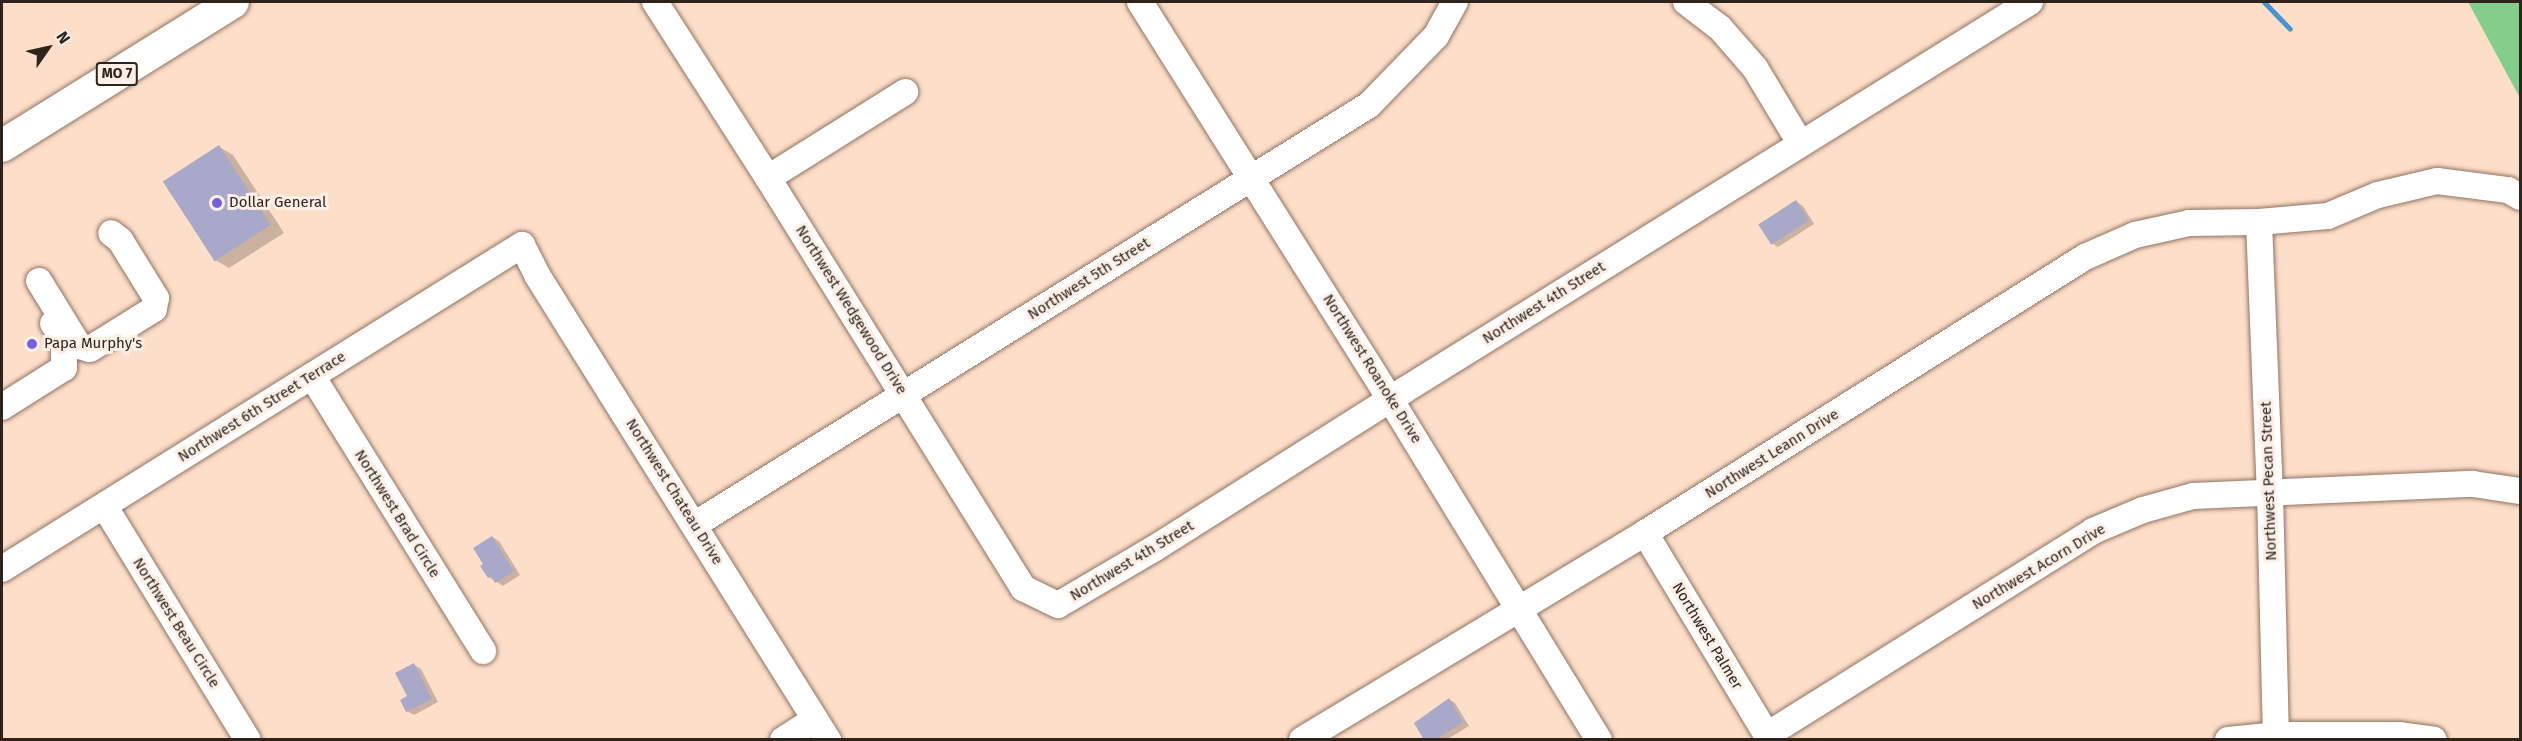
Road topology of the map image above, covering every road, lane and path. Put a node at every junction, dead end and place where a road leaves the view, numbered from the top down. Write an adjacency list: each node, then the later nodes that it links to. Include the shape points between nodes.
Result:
1 (233, 2): 9 (main road, MO 7)
2 (655, 2): 11 (street, Northwest Wedgewood Drive)
3 (1140, 2): 10 (street, Northwest Roanoke Drive)
4 (1455, 2): 10 (street, Northwest 5th Street, via 1436,36 1369,105)
5 (1686, 2): 8 (street, via 1720,28 1755,68)
6 (2030, 2): 8 (street, Northwest 4th Street)
7 (905, 92): 11 (street)
8 (1800, 143): 18 (street, Northwest 4th Street)
9 (2, 146)
10 (1252, 177): 17 (street, Northwest 5th Street); 18 (street, Northwest Roanoke Drive)
11 (768, 178): 17 (street, Northwest Wedgewood Drive)
12 (2520, 197): 13 (street, Northwest Leann Drive, via 2508,190 2437,181 2378,195 2328,216)
13 (2259, 222): 21 (street, Northwest Pecan Street); 24 (street, Northwest Leann Drive, via 2189,223 2135,235 2085,257)
14 (111, 233): 19 (street, via 120,240 156,298 154,309 90,349 79,346 34,284 64,339 64,368)
15 (522, 245): 16 (street, Northwest 6th Street Terrace); 23 (street, Northwest Chateau Drive)
16 (312, 376): 22 (street, Northwest 6th Street Terrace); 28 (street, Northwest Brad Circle)
17 (904, 395): 23 (street, Northwest 5th Street); 26 (street, Northwest Wedgewood Drive, via 1023,588)
18 (1390, 399): 26 (street, Northwest 4th Street); 27 (street, Northwest Roanoke Drive)
19 (2, 407)
20 (2520, 491): 21 (street, Northwest Acorn Drive, via 2472,484)
21 (2270, 493): 30 (street, Northwest Acorn Drive, via 2193,496 2143,510 2093,531); 31 (street, Northwest Pecan Street)
22 (105, 507): 25 (street, Northwest 6th Street Terrace); 32 (street, Northwest Beau Circle)
23 (694, 525): 29 (street, Northwest Chateau Drive)
24 (1645, 533): 27 (street, Northwest Leann Drive); 30 (street, Northwest Palmer)
25 (2, 569)
26 (1058, 605)
27 (1520, 609): 34 (street, Northwest Leann Drive); 35 (street, Northwest Roanoke Drive)
28 (483, 651)
29 (821, 729): 33 (street)
30 (1769, 737)
31 (2276, 737): 36 (street); 37 (street, via 2400,735)
32 (248, 740)
33 (783, 740)
34 (1302, 740)
35 (1599, 740)
36 (2228, 740)
37 (2434, 740)

